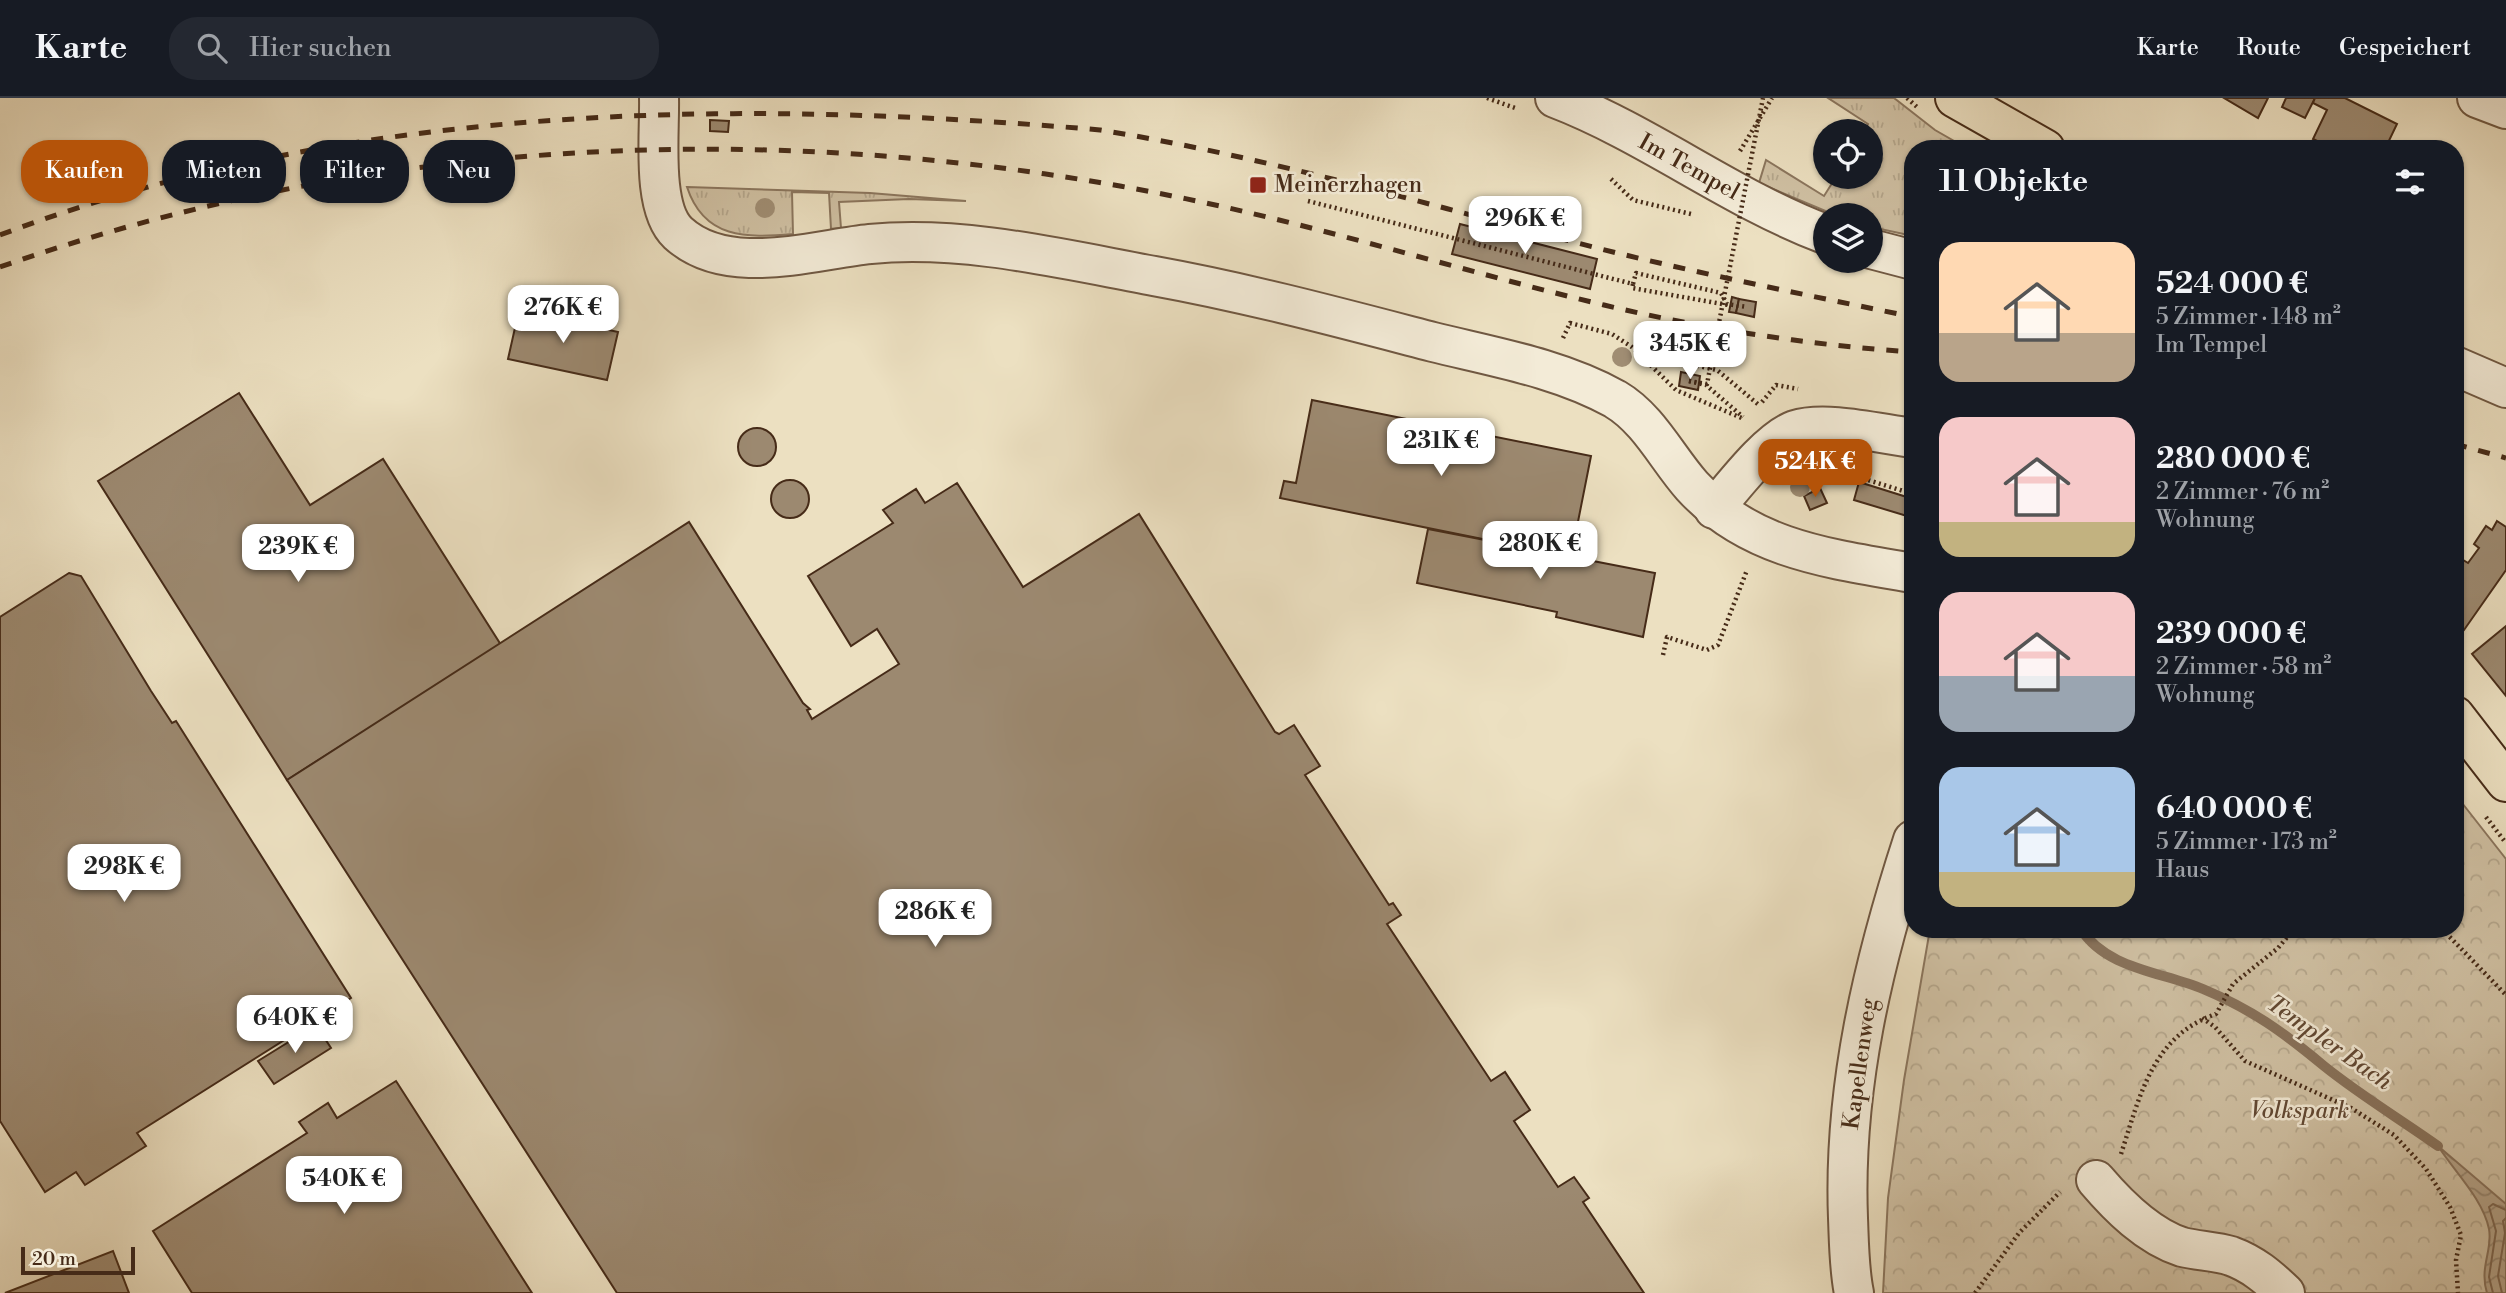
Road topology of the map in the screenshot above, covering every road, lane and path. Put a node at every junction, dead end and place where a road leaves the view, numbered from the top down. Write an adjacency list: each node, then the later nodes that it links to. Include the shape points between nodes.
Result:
1 (659, 98): 22 (street, via 661,194 666,216 675,231 707,251 765,257 922,242 1005,251 1189,282)
2 (1555, 98): 13 (street, Im Tempel, via 1640,139 1730,191)
3 (1763, 98): 17 (path, bridge)
4 (1772, 98): 9 (path)
5 (1955, 98): 8 (main road)
6 (2477, 98): 7 (street)
7 (2506, 109)
8 (2029, 140)
9 (1740, 152)
10 (1611, 179): 12 (path, via 1633,200)
11 (1308, 201): 16 (path)
12 (1660, 207)
13 (1813, 229)
14 (1883, 252): 15 (street)
15 (1904, 258)
16 (1633, 284): 17 (path, via 1632,288); 18 (path, via 1636,273 1721,293 1727,304)
17 (1723, 304): 18 (path); 20 (path, bridge)
18 (1738, 306): 19 (path)
19 (1746, 307)
20 (1713, 351): 25 (path, bridge, via 1682,346 1679,362 1717,370); 26 (path, bridge, via 1707,384 1689,381 1706,385)
21 (2464, 370): 23 (street)
22 (1554, 373): 26 (path, via 1570,323 1612,334 1676,390); 30 (street, via 1614,399 1642,420)
23 (2506, 388)
24 (1802, 389): 25 (path, via 1776,386)
25 (1759, 405): 26 (path)
26 (1746, 420)
27 (1904, 437): 30 (street, via 1811,427 1793,431 1742,475)
28 (1842, 472): 29 (path)
29 (1904, 491)
30 (1714, 509): 31 (street, via 1739,527 1786,547)
31 (1904, 571)
32 (1736, 598): 33 (path, via 1718,645 1707,650 1667,637)
33 (1663, 655)
34 (2464, 728): 35 (main road)
35 (2506, 782)
36 (1904, 869): 43 (street, Kapellenweg, via 1864,1020 1852,1100 1846,1177)
37 (2286, 938): 40 (path, via 2233,984)
38 (2451, 938): 39 (path)
39 (2506, 995)
40 (2216, 1014)
41 (2202, 1018): 45 (path, via 2245,1061 2351,1108 2394,1135 2426,1169 2461,1235 2456,1260)
42 (2096, 1180): 44 (street, via 2152,1232 2182,1246 2230,1256 2263,1272)
43 (1854, 1293)
44 (2285, 1293)
45 (2459, 1293)

